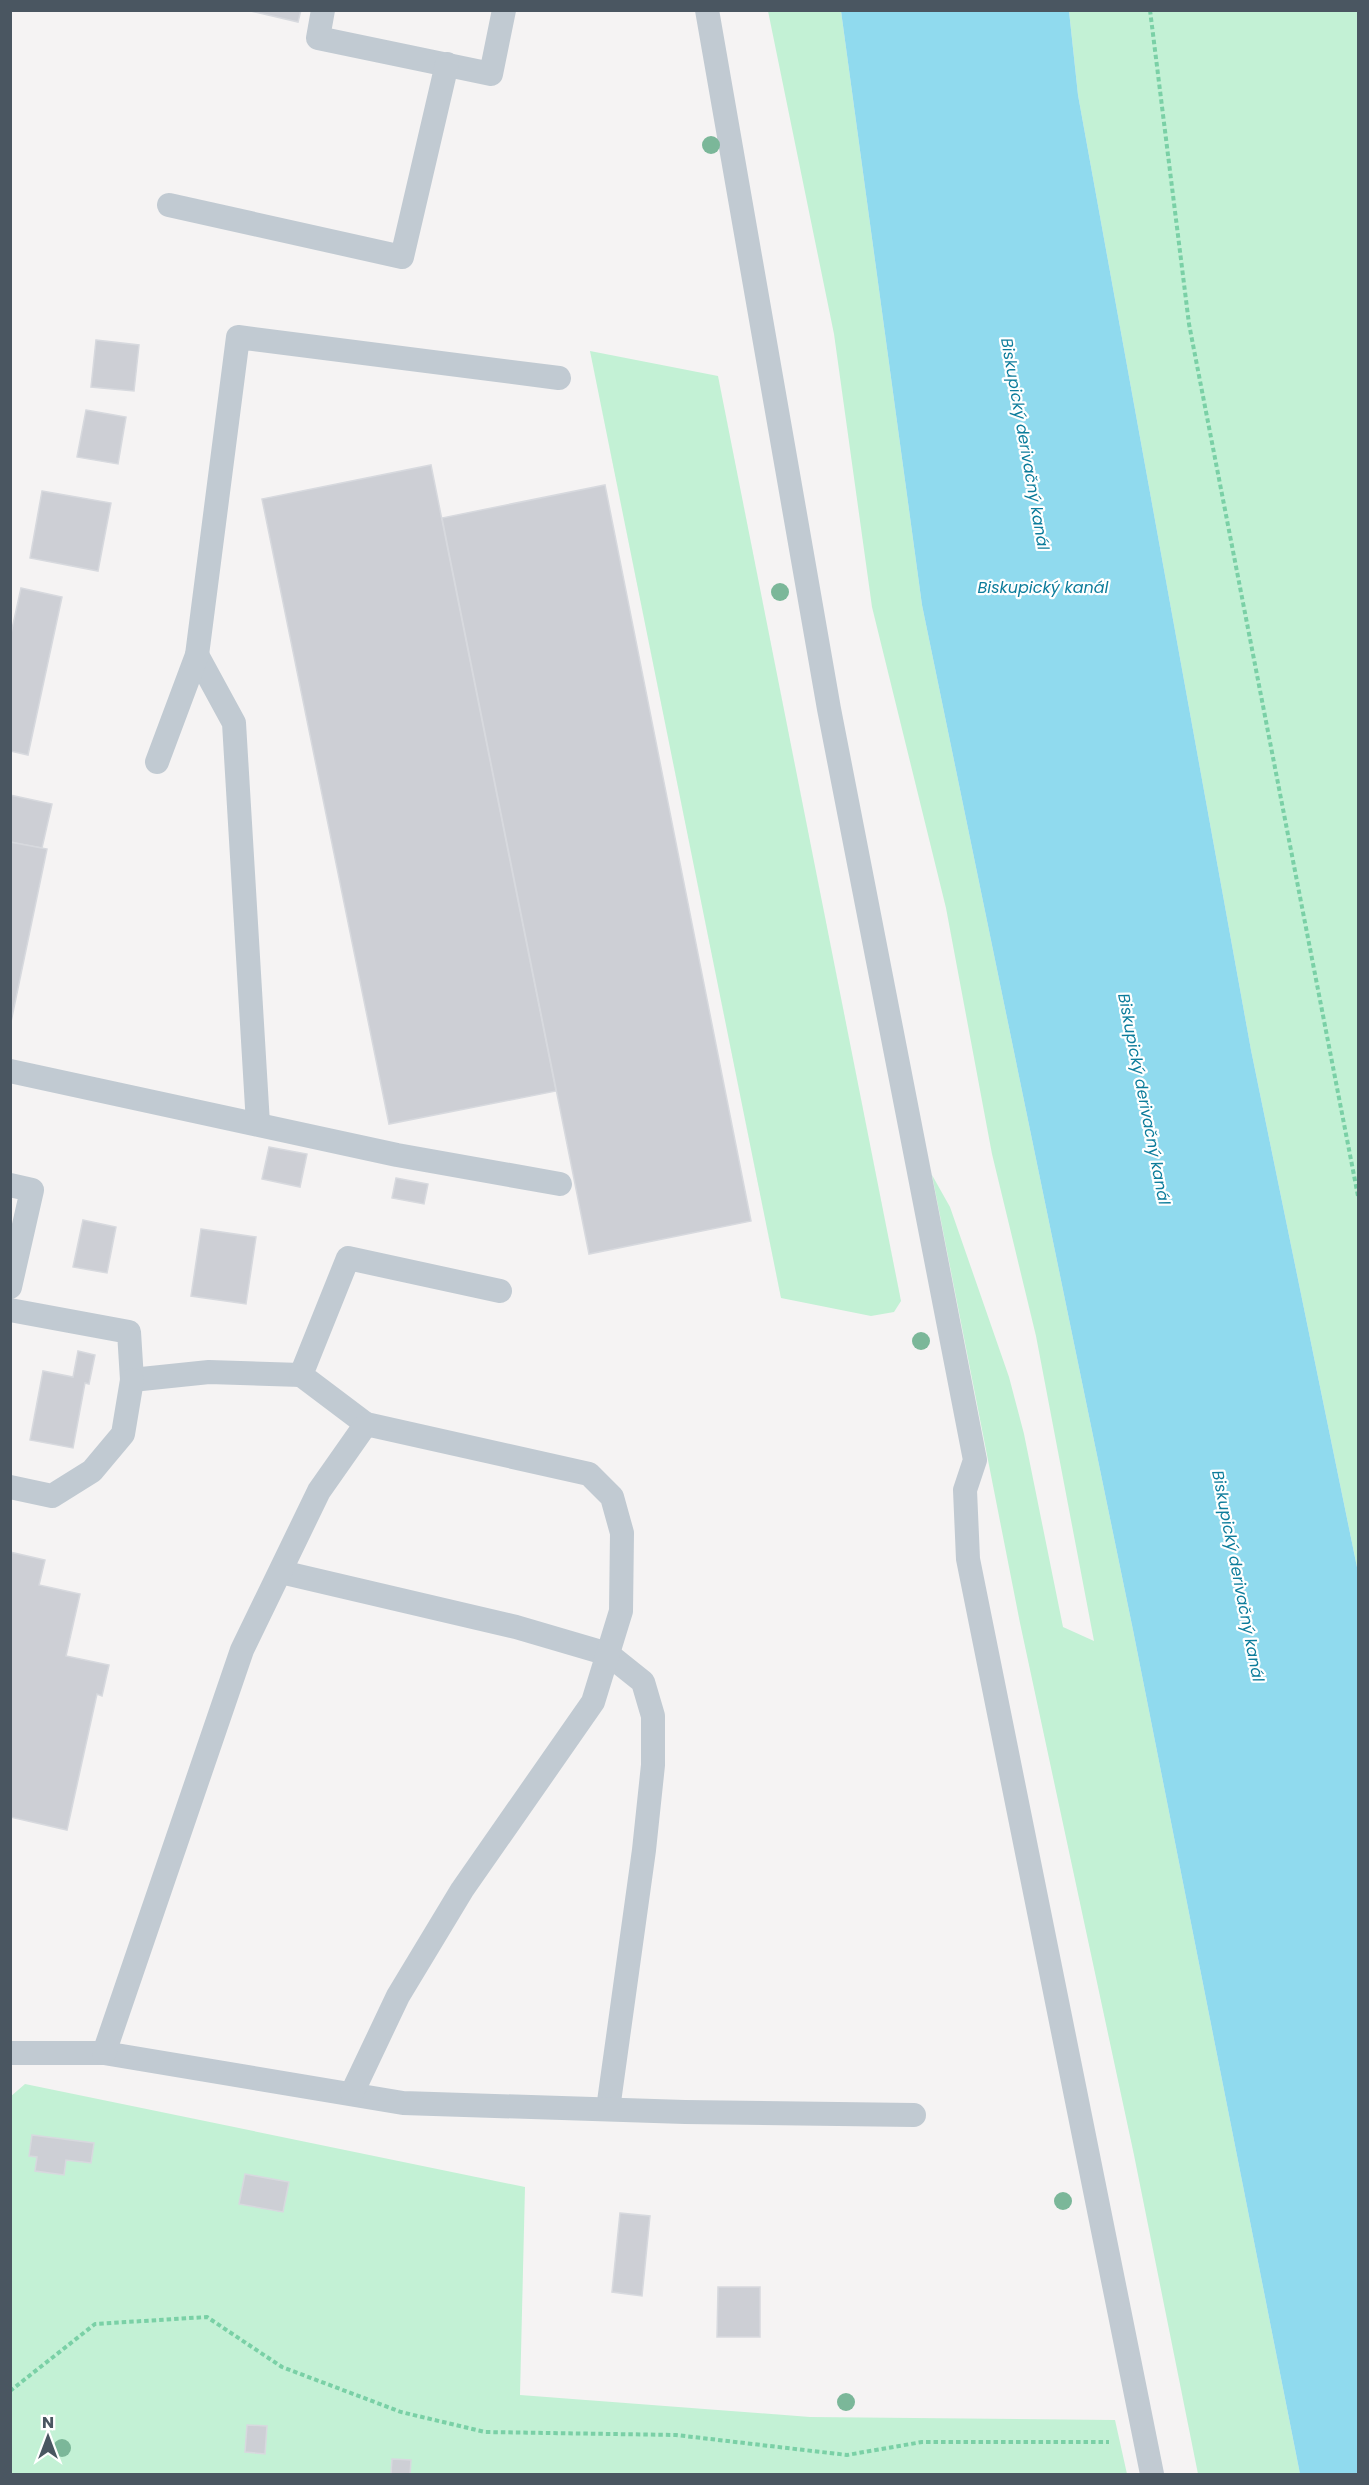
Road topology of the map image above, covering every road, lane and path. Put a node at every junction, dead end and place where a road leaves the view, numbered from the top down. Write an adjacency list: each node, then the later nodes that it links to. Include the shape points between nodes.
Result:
1 (323, 10): 5 (lane, via 318,38)
2 (504, 10): 5 (lane, via 491,74)
3 (707, 10): 31 (lane, via 830,709 975,1460 965,1490 968,1559)
4 (1150, 10): 14 (path, via 1189,324)
5 (447, 64): 6 (lane, via 402,257)
6 (170, 205)
7 (559, 378): 8 (lane, via 238,337)
8 (197, 655): 9 (lane); 11 (lane, via 234,723)
9 (157, 762)
10 (10, 1071): 11 (lane)
11 (258, 1124): 12 (lane, via 397,1155)
12 (560, 1184)
13 (10, 1185): 15 (lane, via 32,1190)
14 (1359, 1196)
15 (10, 1287)
16 (500, 1291): 18 (lane, via 348,1258)
17 (10, 1310): 19 (lane, via 129,1332)
18 (301, 1375): 19 (lane, via 209,1372); 20 (lane)
19 (132, 1380): 21 (lane, via 123,1434 92,1471 52,1496)
20 (366, 1424): 22 (lane, via 319,1491); 23 (lane, via 589,1474 612,1497 622,1533 621,1611)
21 (10, 1487)
22 (281, 1572): 23 (lane, via 516,1627); 25 (lane, via 242,1650)
23 (608, 1654): 26 (lane, via 593,1702 462,1890 398,1996); 27 (lane, via 644,1682 653,1716 653,1765)
24 (10, 2053): 25 (lane)
25 (104, 2053): 26 (lane)
26 (352, 2093): 27 (lane, via 403,2103)
27 (608, 2109): 28 (lane)
28 (914, 2115)
29 (10, 2391): 30 (path, via 95,2324 207,2317 282,2367 400,2412 485,2432 676,2435 847,2455 922,2442)
30 (1111, 2442)
31 (1152, 2475)

